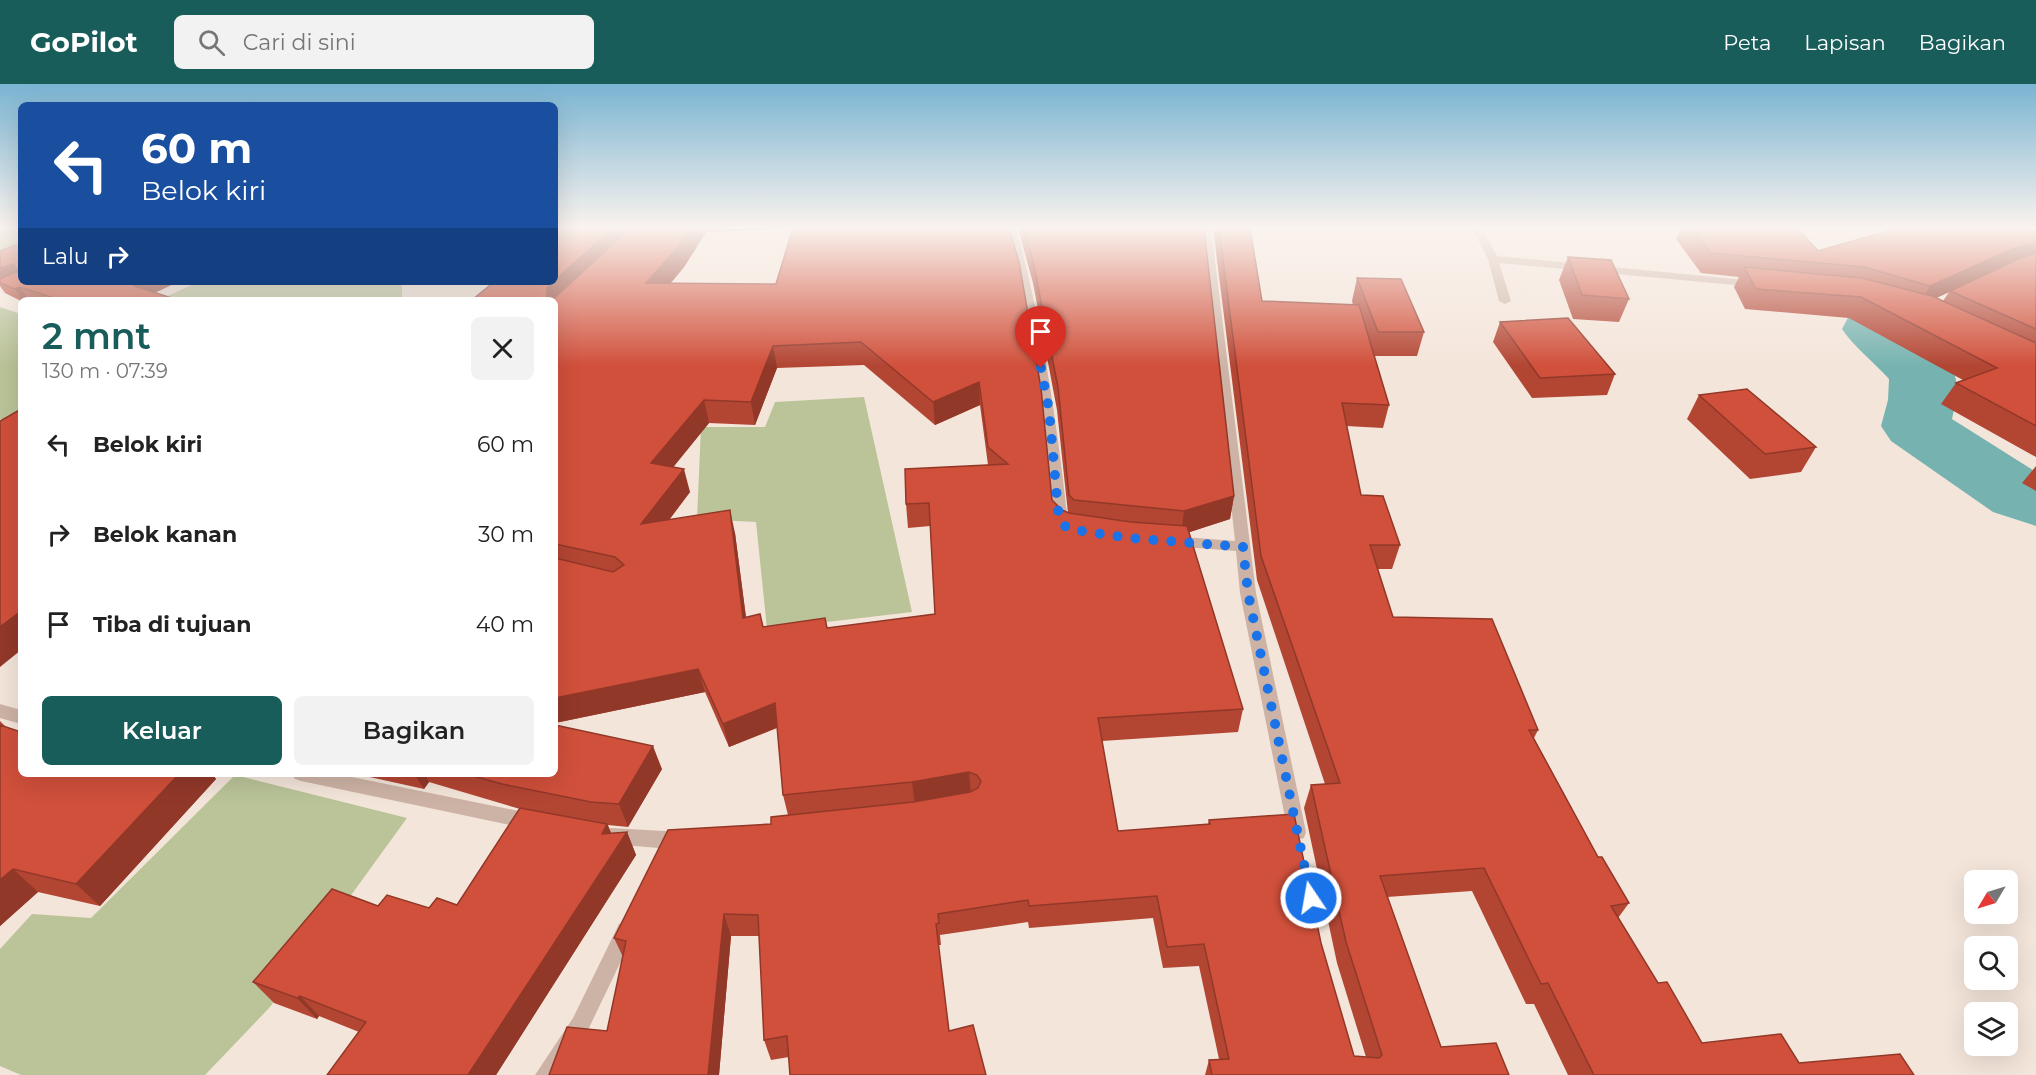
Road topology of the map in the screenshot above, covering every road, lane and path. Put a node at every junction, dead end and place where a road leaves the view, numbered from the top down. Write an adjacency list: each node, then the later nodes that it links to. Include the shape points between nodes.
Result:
1 (1024, 274): 7 (street, via 1049,410 1059,520)
2 (1211, 274): 9 (street)
3 (1497, 274): 6 (street)
4 (1652, 274): 5 (street)
5 (1764, 285)
6 (1505, 301)
7 (1075, 530)
8 (1152, 539): 9 (street)
9 (1243, 547): 17 (street, via 1248,593)
10 (0, 711): 11 (street)
11 (18, 716)
12 (316, 777): 13 (street)
13 (554, 826)
14 (589, 833): 16 (street)
15 (705, 837): 16 (street)
16 (670, 841): 18 (street)
17 (1300, 847)
18 (660, 862)
19 (635, 913): 20 (street, via 580,1025)
20 (546, 1075)

